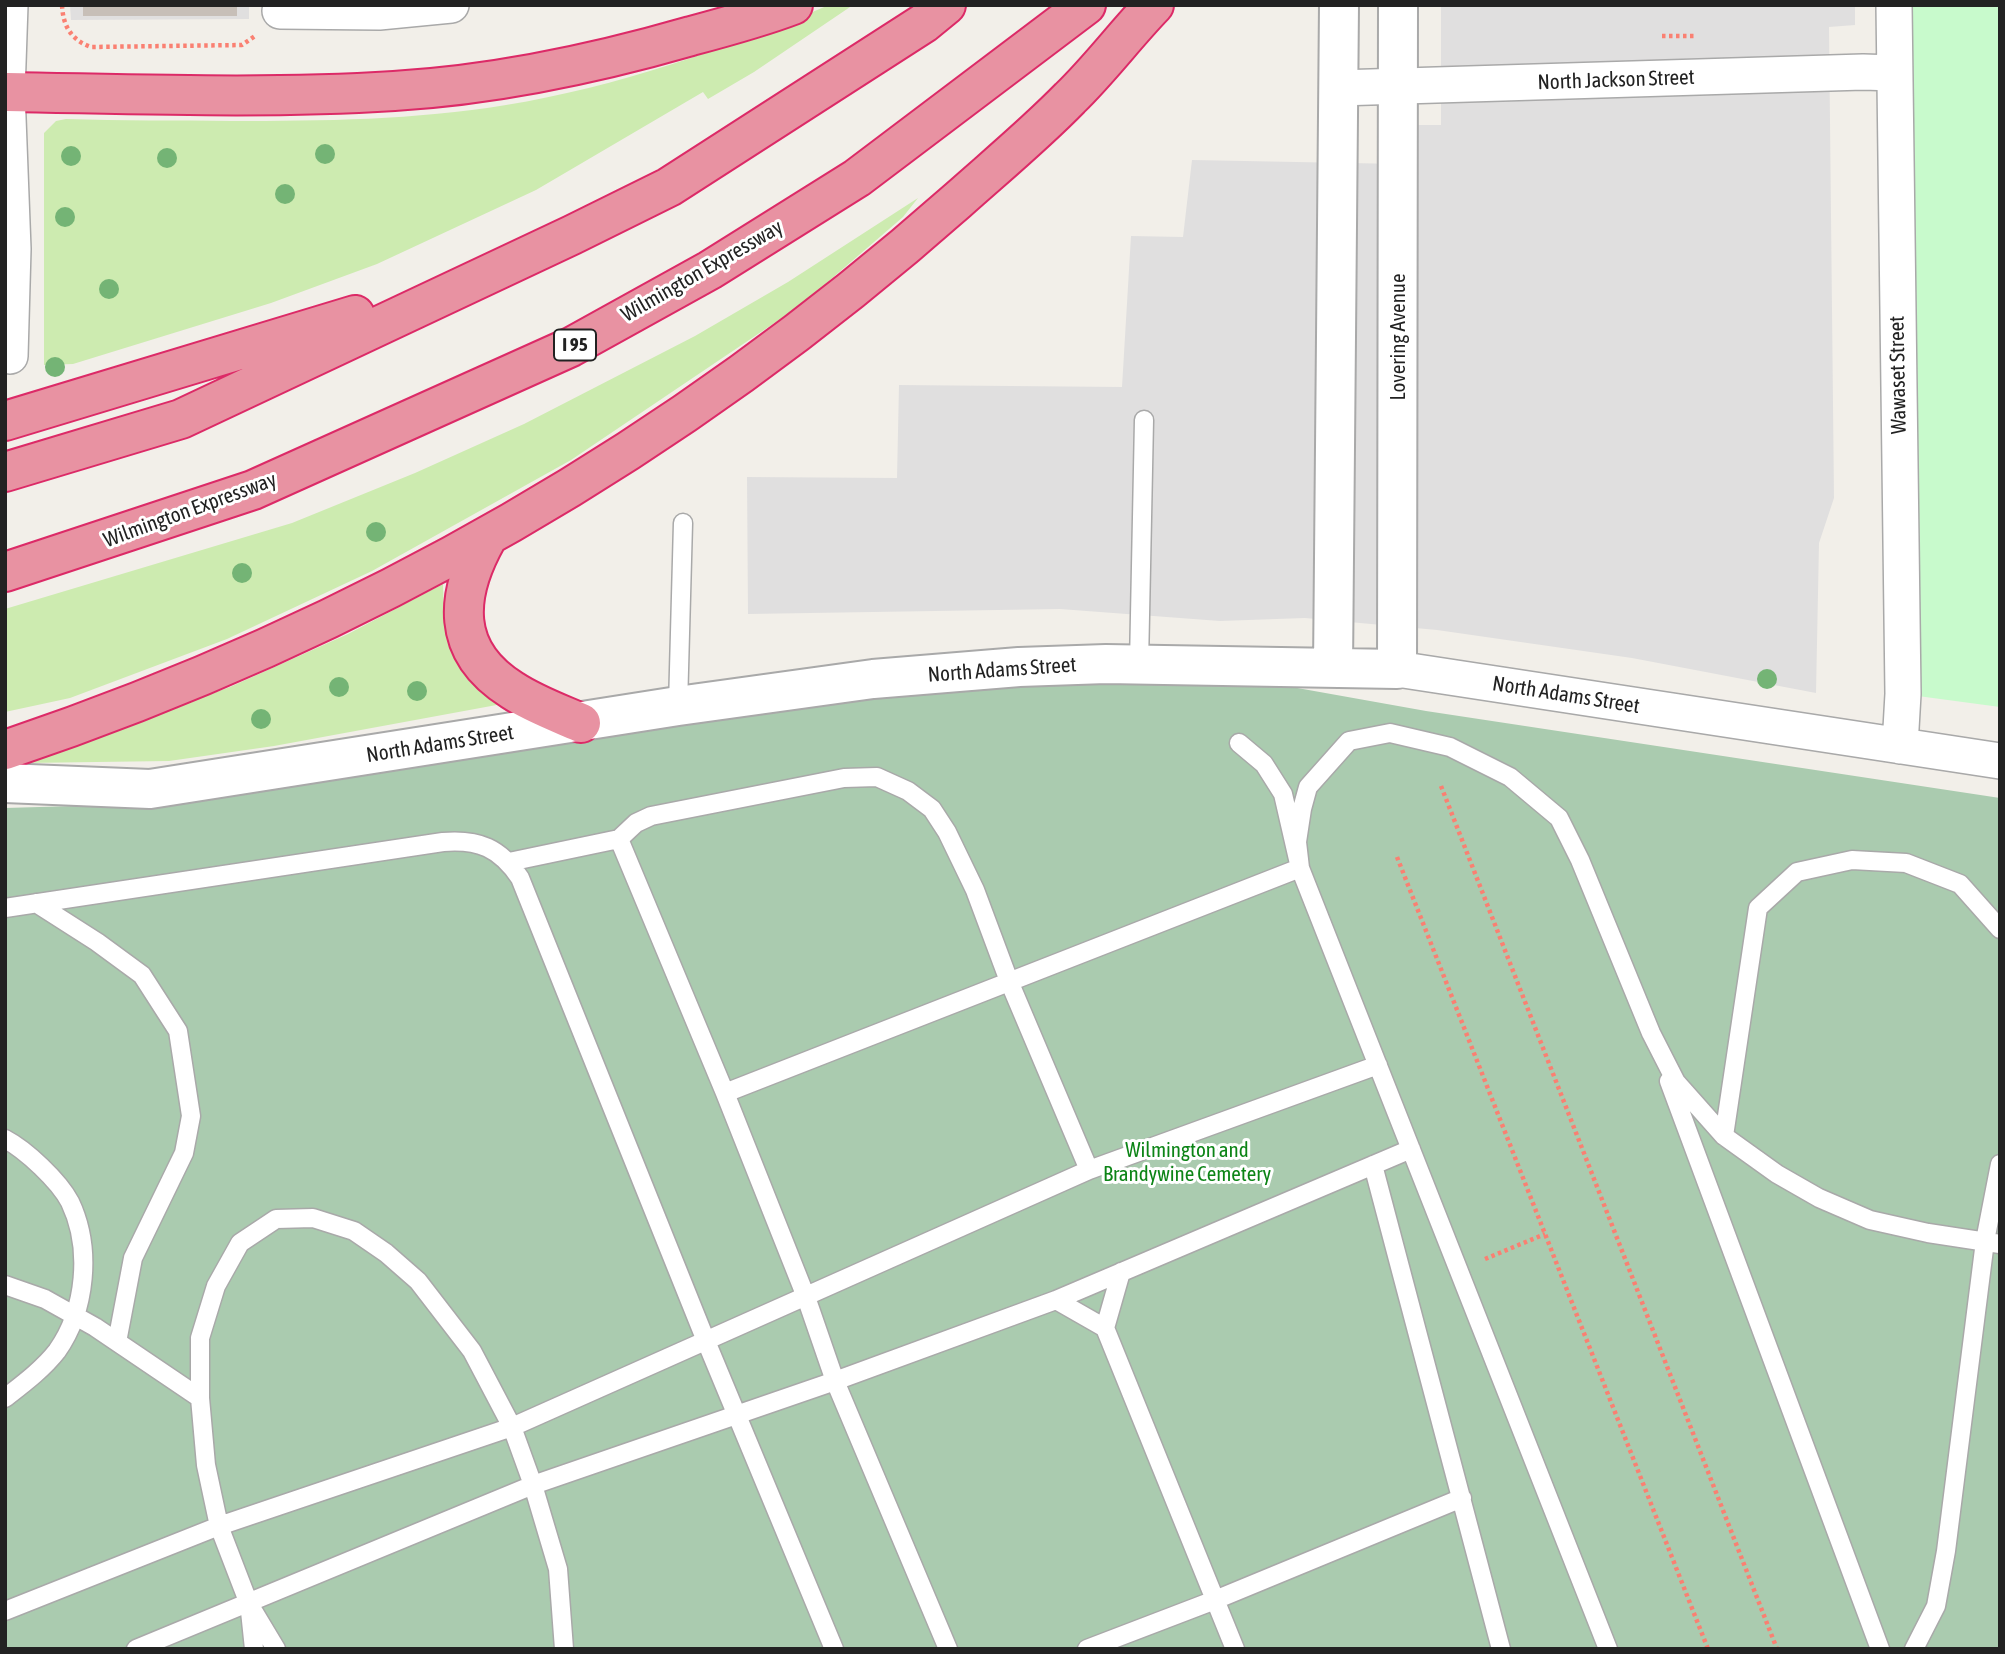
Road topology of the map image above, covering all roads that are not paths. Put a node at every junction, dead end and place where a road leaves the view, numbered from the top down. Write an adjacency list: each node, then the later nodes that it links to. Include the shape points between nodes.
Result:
1 (10, 5): 14 (street)
2 (451, 5): 10 (street)
3 (793, 5): 14 (highway, via 629,54 552,71 397,91)
4 (946, 5): 17 (highway, via 669,187)
5 (1086, 5): 24 (highway, Wilmington Expressway / I 95, via 857,178 710,270 570,347 253,490)
6 (1154, 5): 23 (highway, via 1070,98 887,262 697,407)
7 (1339, 5): 13 (street)
8 (1398, 5): 12 (street, Lovering Avenue)
9 (1894, 5): 11 (street, Wawaset Street)
10 (270, 19)
11 (1894, 74): 12 (street, North Jackson Street); 31 (street, Wawaset Street)
12 (1399, 86): 13 (street, North Jackson Street); 27 (street, Lovering Avenue)
13 (1338, 88): 26 (street)
14 (7, 92): 15 (street)
15 (8, 191): 16 (street)
16 (9, 249): 18 (street)
17 (481, 277): 20 (highway); 21 (highway, via 181,419)
18 (8, 356)
19 (1144, 420): 25 (lane)
20 (5, 421)
21 (5, 472)
22 (683, 523): 28 (lane)
23 (487, 538): 29 (highway, via 463,595 465,627 478,658 512,691); 32 (highway, via 270,645 128,706)
24 (5, 572)
25 (1139, 664): 26 (street, North Adams Street); 28 (street, North Adams Street, via 1019,667 873,679)
26 (1333, 668): 27 (street, North Adams Street)
27 (1397, 669): 31 (street, North Adams Street)
28 (678, 706): 29 (street, North Adams Street)
29 (581, 723): 34 (street, North Adams Street, via 150,789)
30 (1239, 743): 37 (lane, via 1264,764 1283,794)
31 (1900, 746): 33 (street, North Adams Street)
32 (5, 750)
33 (2000, 761)
34 (5, 783)
35 (619, 839): 36 (lane); 41 (lane, via 651,816 844,778 877,777 908,791 940,821 975,890); 44 (lane)
36 (509, 862): 38 (lane, via 481,844 443,842); 59 (lane, via 520,878)
37 (1300, 868): 41 (lane); 42 (lane, via 1297,842 1308,788 1349,741 1390,733 1450,747 1510,777 1559,818); 43 (lane)
38 (36, 904): 39 (lane); 58 (lane, via 142,975 178,1031 191,1116 184,1153 133,1258)
39 (5, 908)
40 (2000, 929): 45 (lane, via 1960,884 1906,863 1852,860 1797,872 1758,908)
41 (1009, 981): 44 (lane); 50 (lane)
42 (1651, 1033): 45 (lane, via 1676,1082); 81 (lane)
43 (1378, 1065): 47 (lane); 50 (lane)
44 (725, 1093): 54 (lane)
45 (1724, 1136): 51 (lane, via 1777,1174 1870,1220)
46 (5, 1139): 56 (lane, via 45,1171 69,1201 81,1238 83,1285)
47 (1411, 1149): 49 (lane); 80 (lane)
48 (2000, 1164): 51 (lane)
49 (1373, 1165): 52 (lane); 66 (lane)
50 (1089, 1170): 54 (lane)
51 (1993, 1242): 82 (lane, via 1936,1606)
52 (1121, 1272): 55 (lane); 57 (lane)
53 (5, 1285): 56 (lane)
54 (806, 1297): 59 (lane); 60 (lane)
55 (1056, 1300): 57 (lane); 60 (lane)
56 (76, 1315): 58 (lane); 61 (lane, via 57,1351)
57 (1105, 1328): 68 (lane)
58 (117, 1342): 62 (lane)
59 (706, 1342): 63 (lane); 64 (lane)
60 (835, 1381): 63 (lane); 76 (lane)
61 (5, 1398)
62 (200, 1398): 64 (lane, via 200,1338 216,1286 240,1242 276,1219 313,1218 354,1231 418,1281 472,1351); 67 (lane, via 206,1465)
63 (737, 1416): 65 (lane); 75 (lane)
64 (512, 1427): 65 (lane); 67 (lane)
65 (533, 1486): 69 (lane); 74 (lane, via 558,1569)
66 (1462, 1498): 68 (lane); 79 (lane)
67 (219, 1527): 69 (lane); 70 (lane)
68 (1215, 1600): 77 (lane); 78 (lane)
69 (249, 1604): 71 (lane); 72 (lane); 73 (lane)
70 (5, 1611)
71 (136, 1649)
72 (254, 1649)
73 (276, 1649)
74 (564, 1649)
75 (834, 1649)
76 (948, 1649)
77 (1087, 1649)
78 (1235, 1649)
79 (1501, 1649)
80 (1608, 1649)
81 (1880, 1649)
82 (1914, 1649)

